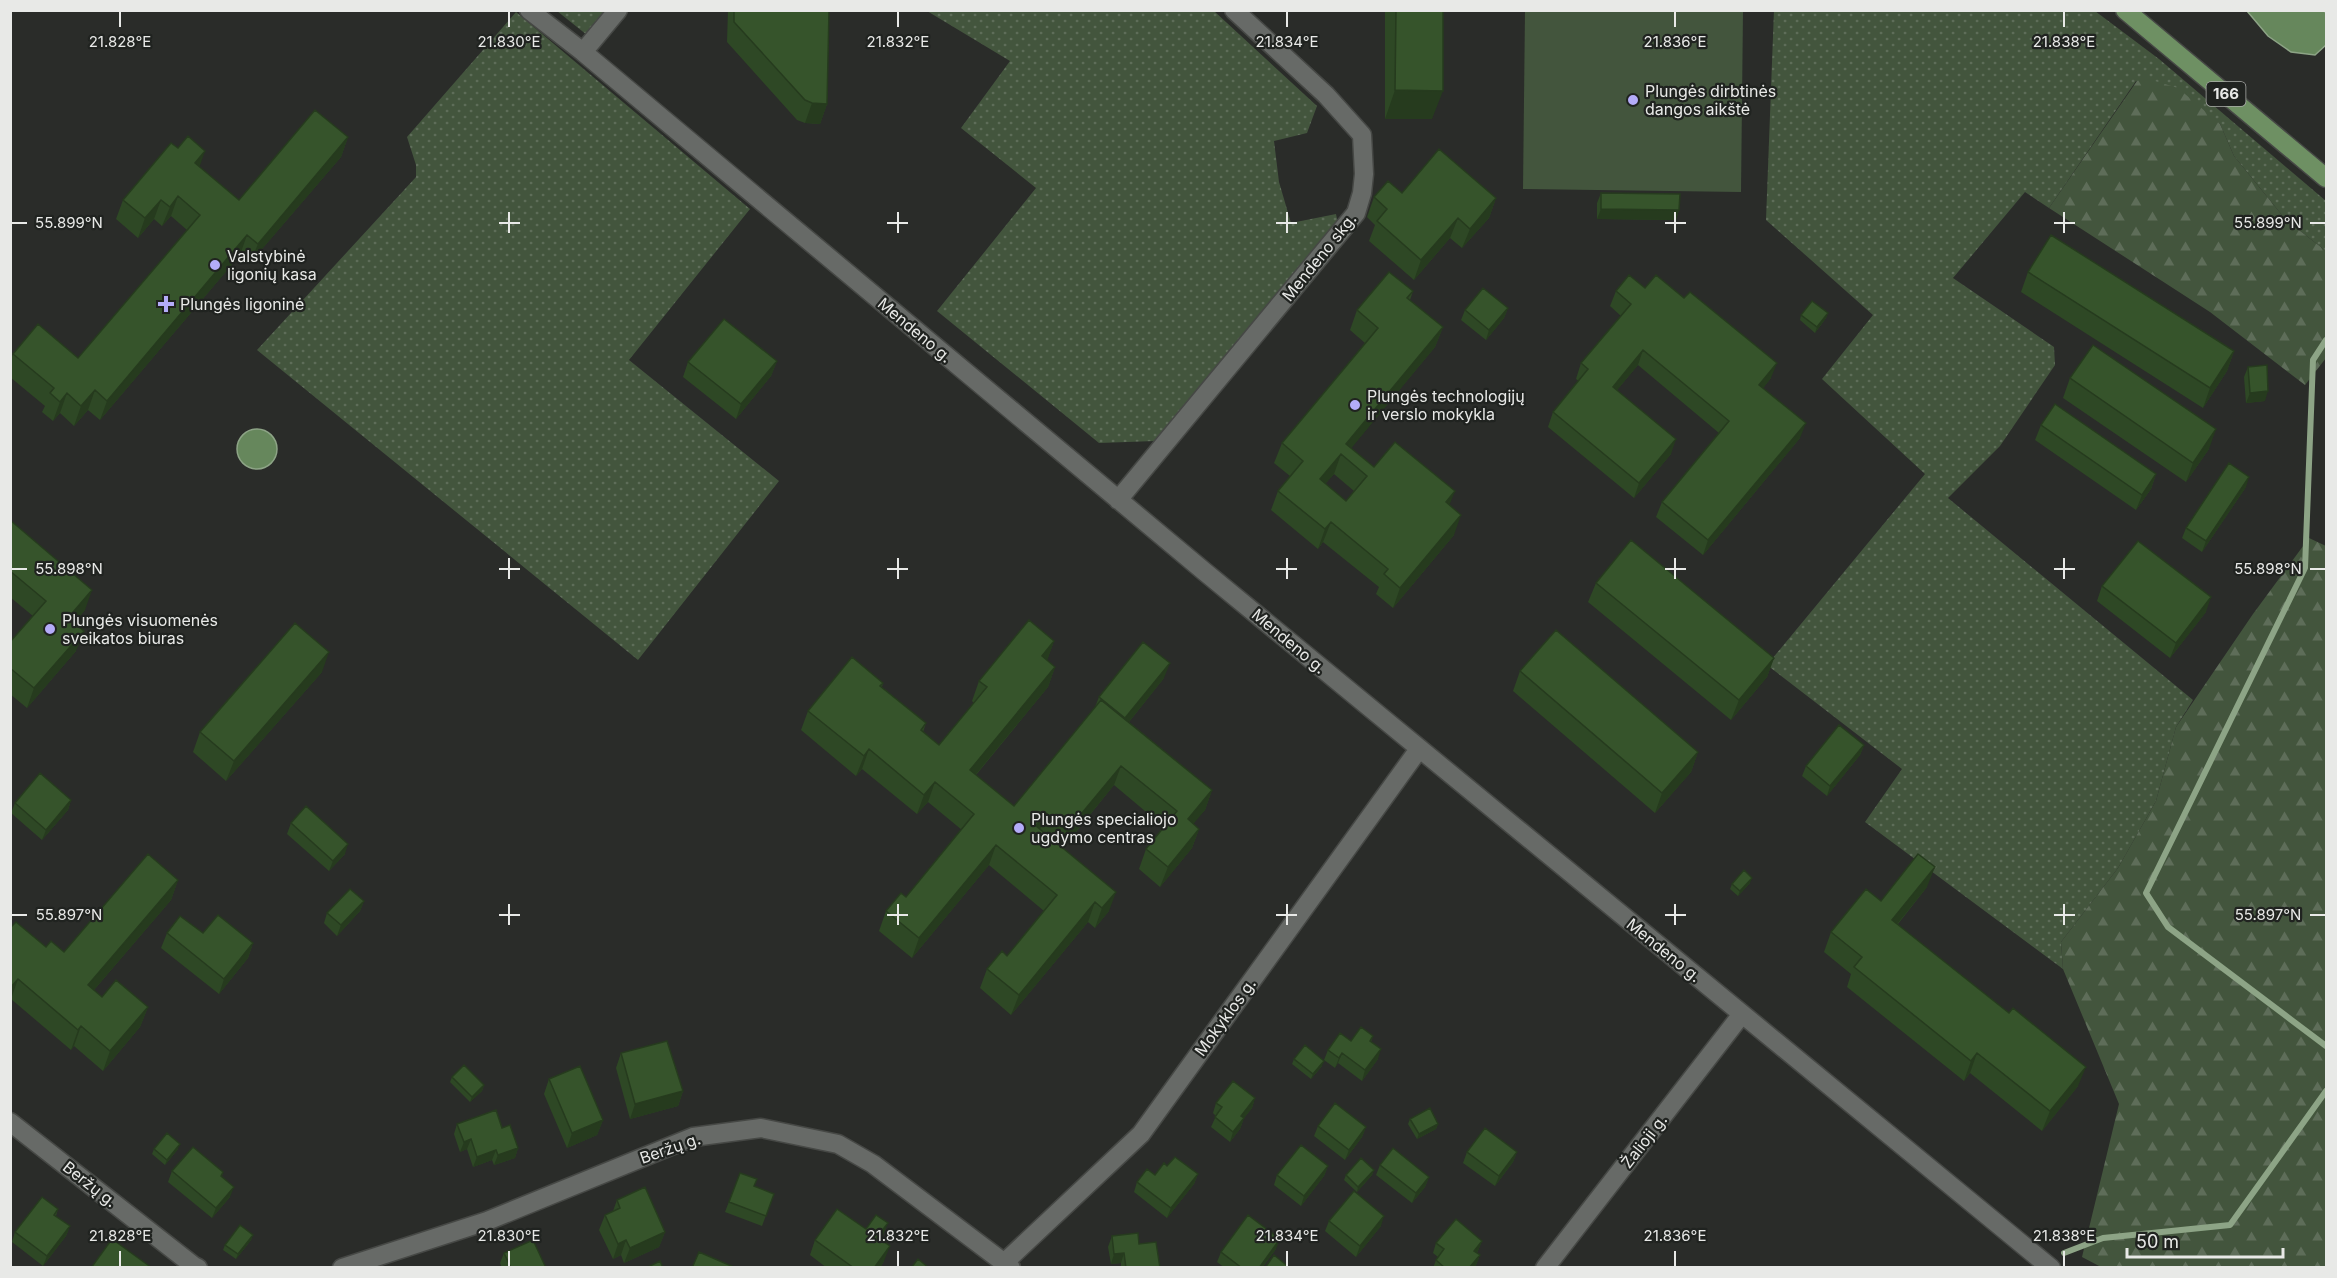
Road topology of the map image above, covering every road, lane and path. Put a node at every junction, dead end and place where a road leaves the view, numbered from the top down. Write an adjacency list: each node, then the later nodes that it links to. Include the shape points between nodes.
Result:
1 (529, 10): 5 (street, Mendeno g.)
2 (618, 10): 5 (street)
3 (1234, 10): 7 (street, Mendeno skg., via 1326,94 1362,135 1362,193 1356,213)
4 (2125, 10): 6 (main road, 166)
5 (583, 52): 7 (street, Mendeno g.)
6 (2326, 178)
7 (1118, 500): 8 (street, Mendeno g.)
8 (1419, 749): 9 (street, Mendeno g.); 11 (street, Mokyklos g., via 1141,1134)
9 (1742, 1014): 14 (street, Žalioji g.); 15 (street, Mendeno g.)
10 (10, 1122): 12 (street, Beržų g.)
11 (1008, 1265): 13 (street, Beržų g., via 873,1164 838,1144 761,1128 693,1137 487,1221)
12 (198, 1268)
13 (342, 1268)
14 (1545, 1268)
15 (2051, 1268)

